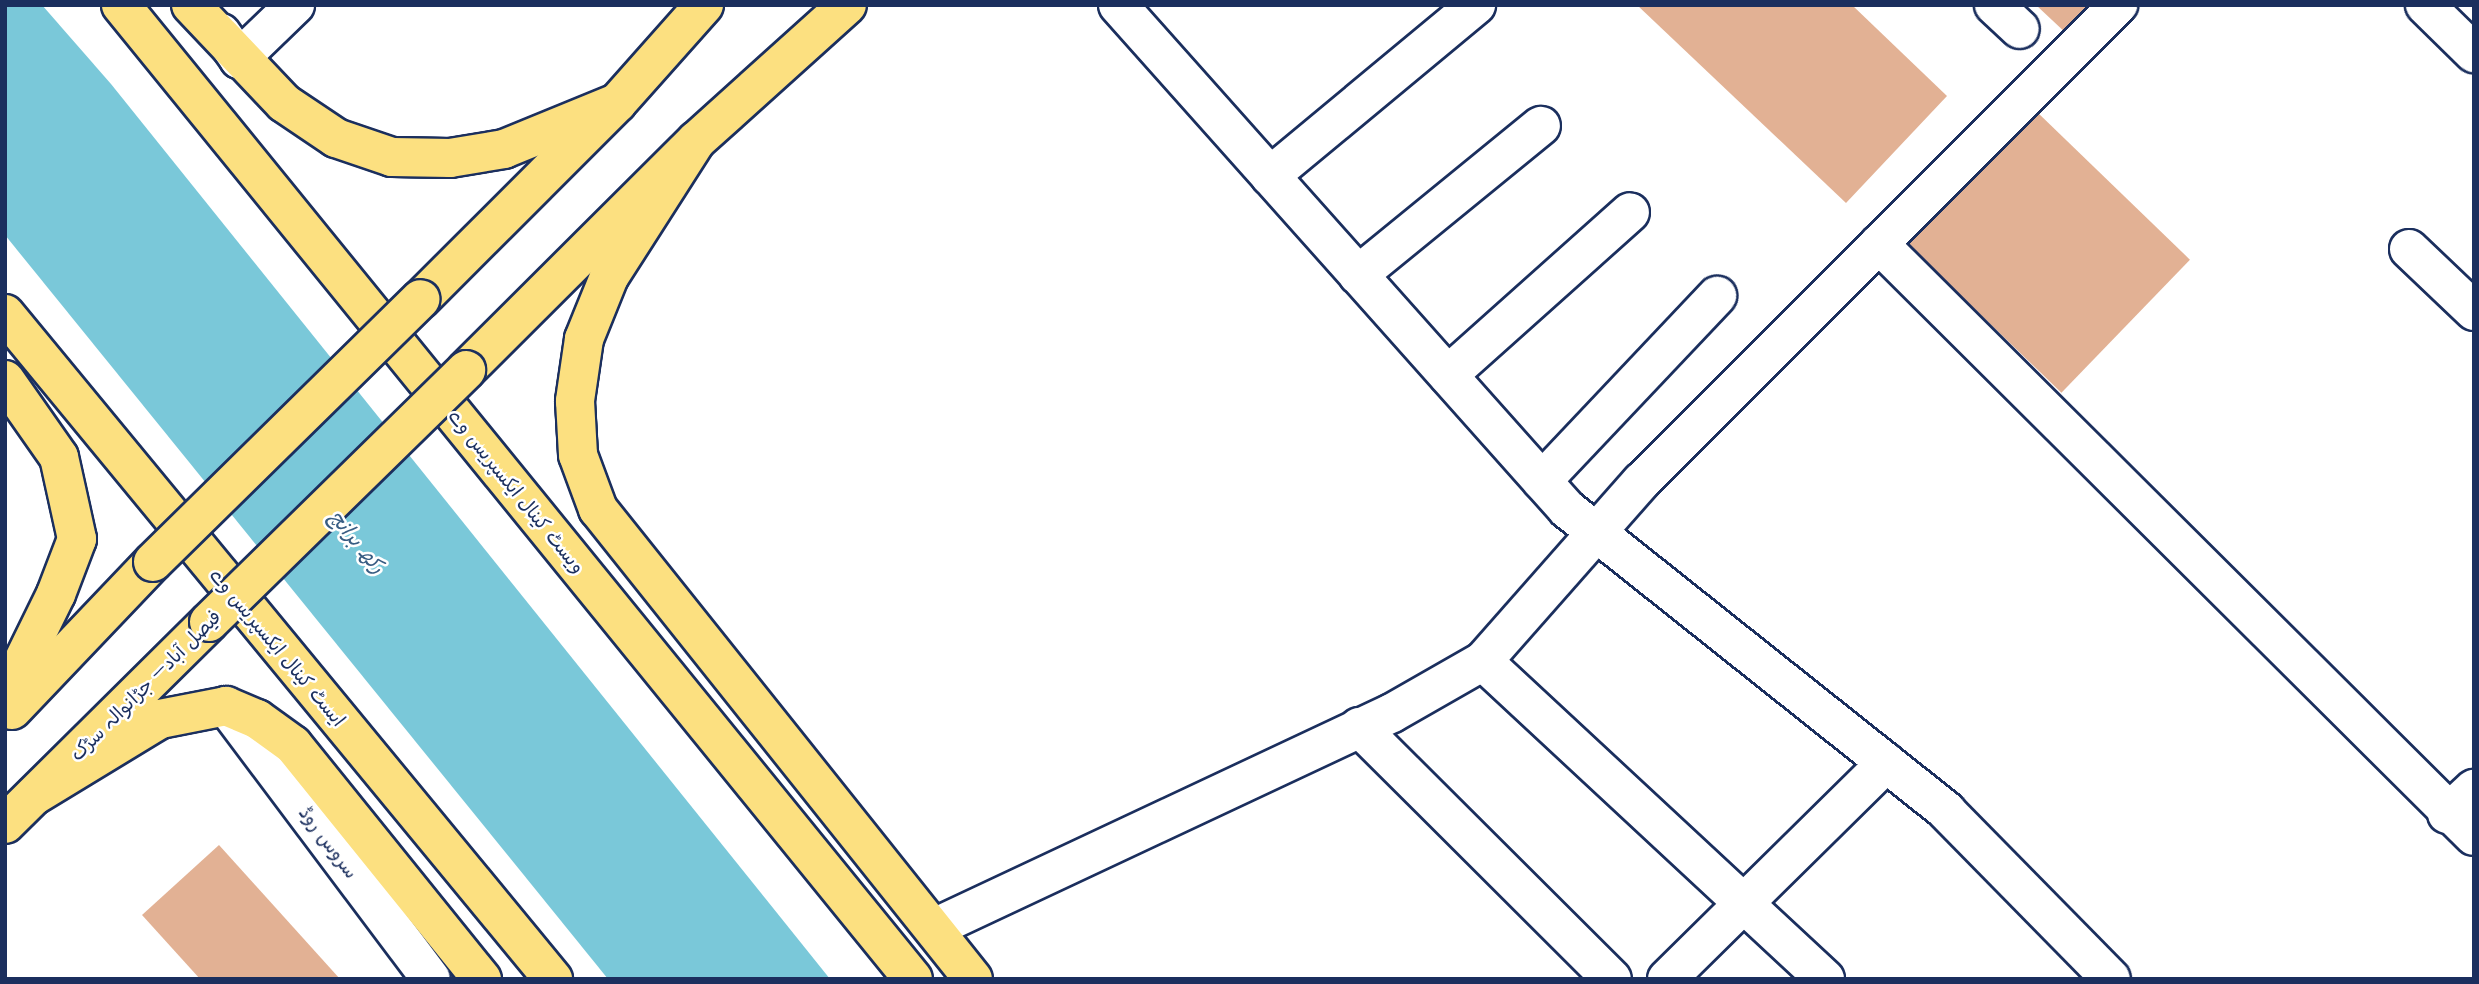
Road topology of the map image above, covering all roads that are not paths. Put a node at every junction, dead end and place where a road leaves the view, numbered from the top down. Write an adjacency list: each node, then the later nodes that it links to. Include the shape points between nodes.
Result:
1 (121, 5): 42 (main road, ویسٹ کینال ایکسپریس وے)
2 (191, 5): 12 (main road)
3 (202, 5): 12 (street)
4 (295, 5): 12 (street)
5 (704, 5): 13 (main road)
6 (847, 5): 15 (main road)
7 (1476, 5): 16 (street)
8 (2118, 5): 18 (street)
9 (2425, 5): 11 (street)
10 (1125, 8): 16 (street)
11 (2474, 53)
12 (239, 59): 13 (main road, via 284,103 336,138 392,157 450,158 504,149)
13 (617, 103): 31 (main road, bridge, via 153,562)
14 (1541, 126): 20 (street)
15 (696, 141): 34 (main road, فیصل آباد– جڑانوالہ سڑک, bridge); 38 (main road, via 609,277 583,339 575,401 578,455 598,509)
16 (1270, 176): 20 (street)
17 (1630, 212): 24 (street)
18 (1879, 244): 27 (street); 35 (street)
19 (2409, 249): 22 (street)
20 (1358, 275): 24 (street)
21 (1717, 296): 26 (street)
22 (2474, 311)
23 (5, 314): 41 (main road, ایسٹ کینال ایکسپریس وے)
24 (1448, 375): 26 (street)
25 (8, 389): 29 (main road, via 60,457 76,539 57,594)
26 (1542, 481): 27 (street)
27 (1596, 533): 28 (street); 33 (street)
28 (1483, 661): 32 (street); 37 (street)
29 (5, 698)
30 (226, 706): 34 (main road, via 160,719); 39 (street, سروس روڈ); 40 (main road, via 257,719 293,745)
31 (5, 716)
32 (1359, 727): 38 (street); 44 (street)
33 (1886, 764): 37 (street); 47 (street, via 1946,811)
34 (35, 795): 36 (main road, فیصل آباد– جڑانوالہ سڑک)
35 (2465, 813)
36 (5, 824)
37 (1742, 901): 45 (street); 46 (street)
38 (934, 928): 43 (main road)
39 (431, 979)
40 (482, 979)
41 (553, 979)
42 (913, 979)
43 (974, 979)
44 (1612, 979)
45 (1667, 979)
46 (1825, 979)
47 (2111, 979)

